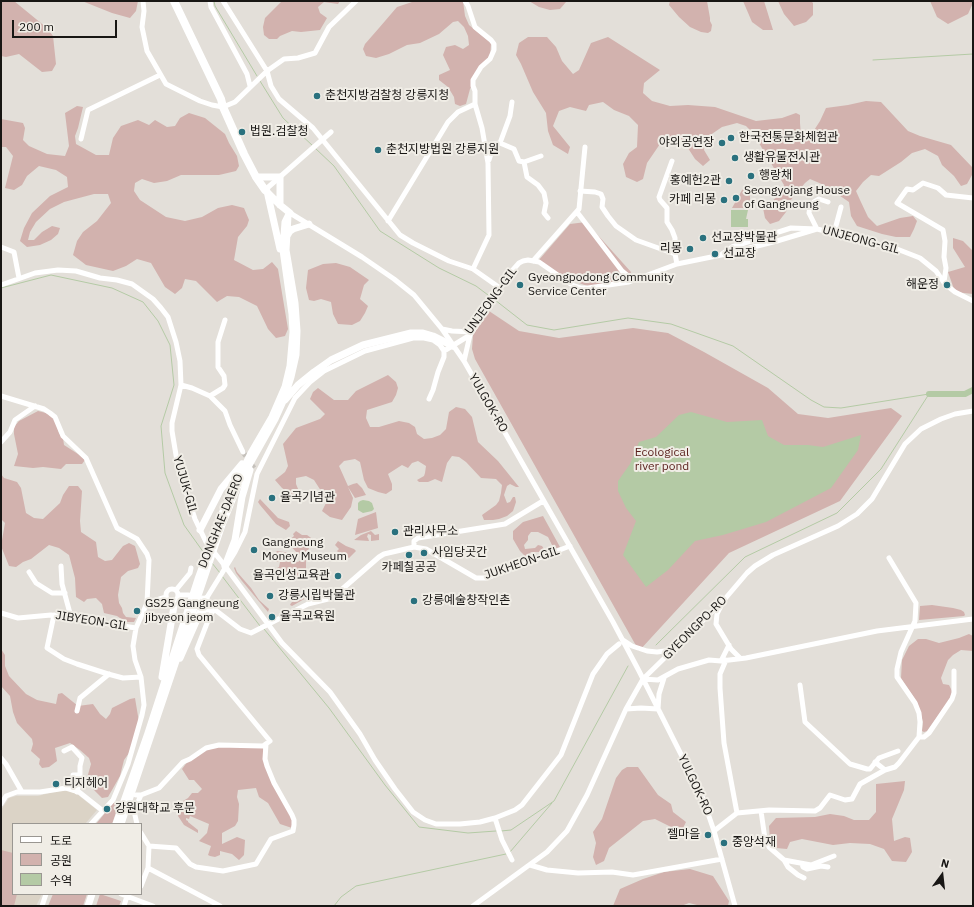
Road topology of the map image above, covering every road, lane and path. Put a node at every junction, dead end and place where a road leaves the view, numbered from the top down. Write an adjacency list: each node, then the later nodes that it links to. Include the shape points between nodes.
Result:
1 (143, 1): 9 (street, via 142,27 147,51)
2 (170, 1): 13 (highway, via 217,100)
3 (174, 1): 13 (highway)
4 (210, 1): 10 (street)
5 (223, 1): 8 (street)
6 (356, 1): 8 (street, via 329,28 315,53 284,59)
7 (465, 1): 12 (street, via 474,27 494,44 490,59 473,80)
8 (264, 73): 10 (street); 33 (street, via 279,98 313,128)
9 (160, 75): 13 (street, via 166,84 212,106); 15 (street, via 88,110)
10 (252, 85): 13 (street, via 235,102)
11 (512, 102): 16 (street, via 510,116)
12 (475, 104): 21 (street); 33 (street, via 458,112 448,122)
13 (223, 107): 22 (highway)
14 (331, 132): 23 (street)
15 (81, 139)
16 (500, 143): 20 (street, via 514,149 518,160); 21 (street, via 494,144)
17 (585, 147): 25 (street)
18 (541, 156): 20 (street)
19 (672, 161): 39 (street, via 659,197 667,208 667,222 675,238)
20 (524, 162): 32 (street, via 527,177 544,193 544,213)
21 (488, 163): 44 (street, via 490,235)
22 (256, 177): 23 (main road); 24 (highway)
23 (280, 177): 24 (street); 28 (main road)
24 (266, 190): 28 (main road); 43 (main road)
25 (580, 191): 30 (street); 39 (street, via 601,194 604,199 602,207 608,216 616,226 636,240)
26 (973, 198): 47 (street, via 946,195 938,188 923,183 914,190 907,189 897,203 943,230 946,268)
27 (828, 202): 35 (street, via 819,199 810,206 809,213)
28 (280, 205): 31 (main road)
29 (841, 207): 36 (street)
30 (577, 212): 41 (street); 46 (street, via 622,271)
31 (289, 214): 34 (street, YULGOK-RO); 37 (main road, DONGHAE-DAERO); 43 (main road, DONGHAE-DAERO, via 283,239)
32 (548, 218)
33 (388, 221): 44 (street, via 400,235 413,244)
34 (309, 224): 37 (main road, via 293,229); 52 (street, YULGOK-RO, via 394,279 414,295)
35 (817, 229): 36 (street, UNJEONG-GIL); 40 (street, UNJEONG-GIL); 40 (street, via 791,228 732,247)
36 (834, 232): 47 (street, UNJEONG-GIL, via 920,258 936,271)
37 (286, 238): 61 (main road, DONGHAE-DAERO, via 287,266 296,314 296,344 291,377)
38 (1, 247): 45 (street, via 14,252)
39 (675, 254): 42 (street)
40 (719, 255): 42 (street, UNJEONG-GIL)
41 (533, 260): 46 (street, UNJEONG-GIL, via 568,283 581,288); 49 (street, UNJEONG-GIL, via 519,263)
42 (677, 264): 46 (street, UNJEONG-GIL)
43 (284, 267): 66 (main road, DONGHAE-DAERO, via 293,323 290,366 281,398 272,417)
44 (473, 269): 49 (street)
45 (19, 278): 48 (street, YUJUK-GIL); 57 (street, YUJUK-GIL, via 51,271 76,271 127,283 143,291 168,317 180,362)
46 (633, 280)
47 (944, 282): 50 (street, UNJEONG-GIL, via 955,292)
48 (1, 285)
49 (500, 289): 53 (street, UNJEONG-GIL)
50 (973, 301)
51 (225, 320): 59 (street, via 218,342 218,367 224,376 225,385)
52 (442, 329): 53 (street); 54 (street, YULGOK-RO)
53 (471, 333): 54 (street, UNJEONG-GIL); 56 (street)
54 (453, 346): 55 (street, UNJEONG-GIL); 56 (street, YULGOK-RO); 61 (main road, via 433,336 410,333 363,346 331,360 314,372 298,385)
55 (444, 351): 60 (street); 68 (street, via 433,340 413,338 364,351 324,371 295,398)
56 (464, 361): 69 (street, YULGOK-RO)
57 (181, 385): 59 (street); 70 (street, YUJUK-GIL, via 172,431 178,468)
58 (1, 396): 62 (street)
59 (210, 396): 66 (street, via 225,411 230,425)
60 (429, 399)
61 (281, 405): 65 (main road, DONGHAE-DAERO)
62 (35, 406): 64 (street, via 16,420); 86 (street, via 55,417 63,436 86,458 116,528 136,539 147,554)
63 (973, 412): 85 (street, GYEONGPO-RO, via 955,414 916,432 905,444 872,499 857,514 838,526 763,560 747,573)
64 (1, 442)
65 (257, 449): 71 (main road, DONGHAE-DAERO); 76 (main road, via 245,487 235,540)
66 (247, 453): 70 (main road, via 221,490); 71 (main road, DONGHAE-DAERO)
67 (254, 468): 68 (street)
68 (256, 474): 76 (street, via 245,532)
69 (543, 501): 72 (street, YULGOK-RO); 73 (street, via 505,524 418,538 414,541)
70 (200, 530): 76 (street, YUJUK-GIL)
71 (212, 546): 84 (main road, DONGHAE-DAERO)
72 (570, 546): 73 (street, JUKHEON-GIL, via 487,578 476,578 426,549); 96 (street, YULGOK-RO)
73 (414, 547): 93 (street, via 384,554 332,598 308,604)
74 (889, 558): 94 (street, via 916,603)
75 (61, 566): 80 (street)
76 (225, 566): 83 (street); 93 (street, YUJUK-GIL)
77 (191, 568): 79 (street)
78 (29, 572): 80 (street, via 36,583 52,593)
79 (176, 590): 81 (street); 82 (street, via 168,590 166,593)
80 (65, 593): 91 (street)
81 (178, 595): 82 (street, via 176,599); 83 (street)
82 (169, 599): 86 (street); 108 (main road, via 174,606)
83 (206, 599): 87 (street); 88 (main road)
84 (194, 600): 106 (main road, DONGHAE-DAERO); 108 (main road, DONGHAE-DAERO)
85 (724, 600): 97 (street, via 717,614 716,624); 98 (street, GYEONGPO-RO)
86 (147, 603): 95 (street)
87 (214, 609): 88 (main road, via 205,609); 93 (street, via 240,629 251,633); 113 (street, via 197,649 199,655 270,741)
88 (201, 612): 106 (main road)
89 (1, 613): 90 (street, JIBYEON-GIL, via 18,618)
90 (54, 615): 91 (street, JIBYEON-GIL); 102 (street, via 47,648 64,659)
91 (71, 618): 95 (street, JIBYEON-GIL)
92 (973, 619): 94 (street)
93 (267, 625): 129 (street, YUJUK-GIL, via 330,692 413,812 436,824)
94 (914, 626): 99 (street); 112 (street, via 901,652 897,677 919,713)
95 (136, 628): 103 (street, via 133,646)
96 (621, 642): 98 (street, via 647,652); 105 (street, YULGOK-RO, via 626,646); 129 (street, YUJUK-GIL, via 607,654 593,674 561,755 522,805)
97 (729, 645): 99 (street); 100 (street)
98 (673, 650): 105 (street, GYEONGPO-RO)
99 (740, 658): 100 (street)
100 (723, 660): 104 (street, via 691,664); 128 (street, via 720,688 724,743)
101 (954, 671): 112 (street, via 952,699 929,733)
102 (108, 674): 103 (street, via 123,678); 111 (street, via 80,698)
103 (141, 677): 124 (street, via 144,705 142,714 128,764)
104 (664, 678): 105 (street); 110 (street)
105 (644, 680): 109 (street, GYEONGPO-RO); 110 (street, YULGOK-RO)
106 (168, 681): 132 (main road, DONGHAE-DAERO)
107 (800, 685): 117 (street, via 804,717 809,725 850,764 867,770)
108 (159, 697): 131 (main road, DONGHAE-DAERO)
109 (626, 709): 110 (street); 142 (street, GYEONGPO-RO, via 587,795 567,830 547,852)
110 (658, 709): 134 (street, YULGOK-RO, via 702,796)
111 (77, 711)
112 (919, 737): 118 (street, via 895,767)
113 (266, 744): 133 (street, via 219,745 206,748 183,762 159,788 139,795 134,811); 136 (street, via 265,759 269,772 292,815 294,825 293,831 271,839 256,864 223,871 190,864 176,848)
114 (898, 751): 117 (street)
115 (64, 752): 120 (street, via 72,747 82,758)
116 (1, 758): 121 (street)
117 (875, 762): 118 (street)
118 (885, 770): 127 (street, via 860,784 852,798 846,800 830,795 818,810)
119 (73, 775): 120 (street)
120 (80, 775): 122 (street)
121 (22, 792): 122 (street, via 66,788); 125 (street, via 6,796)
122 (77, 792): 126 (street)
123 (120, 799): 124 (street)
124 (113, 800): 126 (street)
125 (1, 804)
126 (103, 811): 130 (street)
127 (760, 811): 128 (street); 140 (street, via 765,839 769,847)
128 (736, 813): 134 (street)
129 (496, 820): 138 (street)
130 (92, 823)
131 (116, 823)
132 (120, 823)
133 (137, 823)
134 (714, 831): 139 (street, YULGOK-RO)
135 (142, 835): 136 (street)
136 (149, 846): 144 (street)
137 (834, 856): 141 (street, via 811,865)
138 (510, 858)
139 (722, 859): 142 (street, via 634,875 541,870); 159 (street, YULGOK-RO)
140 (784, 860): 141 (street); 145 (street, via 788,867)
141 (802, 864): 143 (street, via 808,869)
142 (530, 865): 158 (street, GYEONGPO-RO)
143 (828, 867)
144 (148, 868): 146 (street); 157 (street)
145 (804, 878)
146 (142, 883)
147 (46, 895): 152 (street)
148 (92, 895): 153 (main road)
149 (96, 895): 154 (main road)
150 (124, 895): 151 (street); 155 (street)
151 (137, 897): 156 (street)
152 (42, 906)
153 (88, 906)
154 (92, 906)
155 (124, 906)
156 (153, 906)
157 (220, 906)
158 (473, 906)
159 (735, 906)

